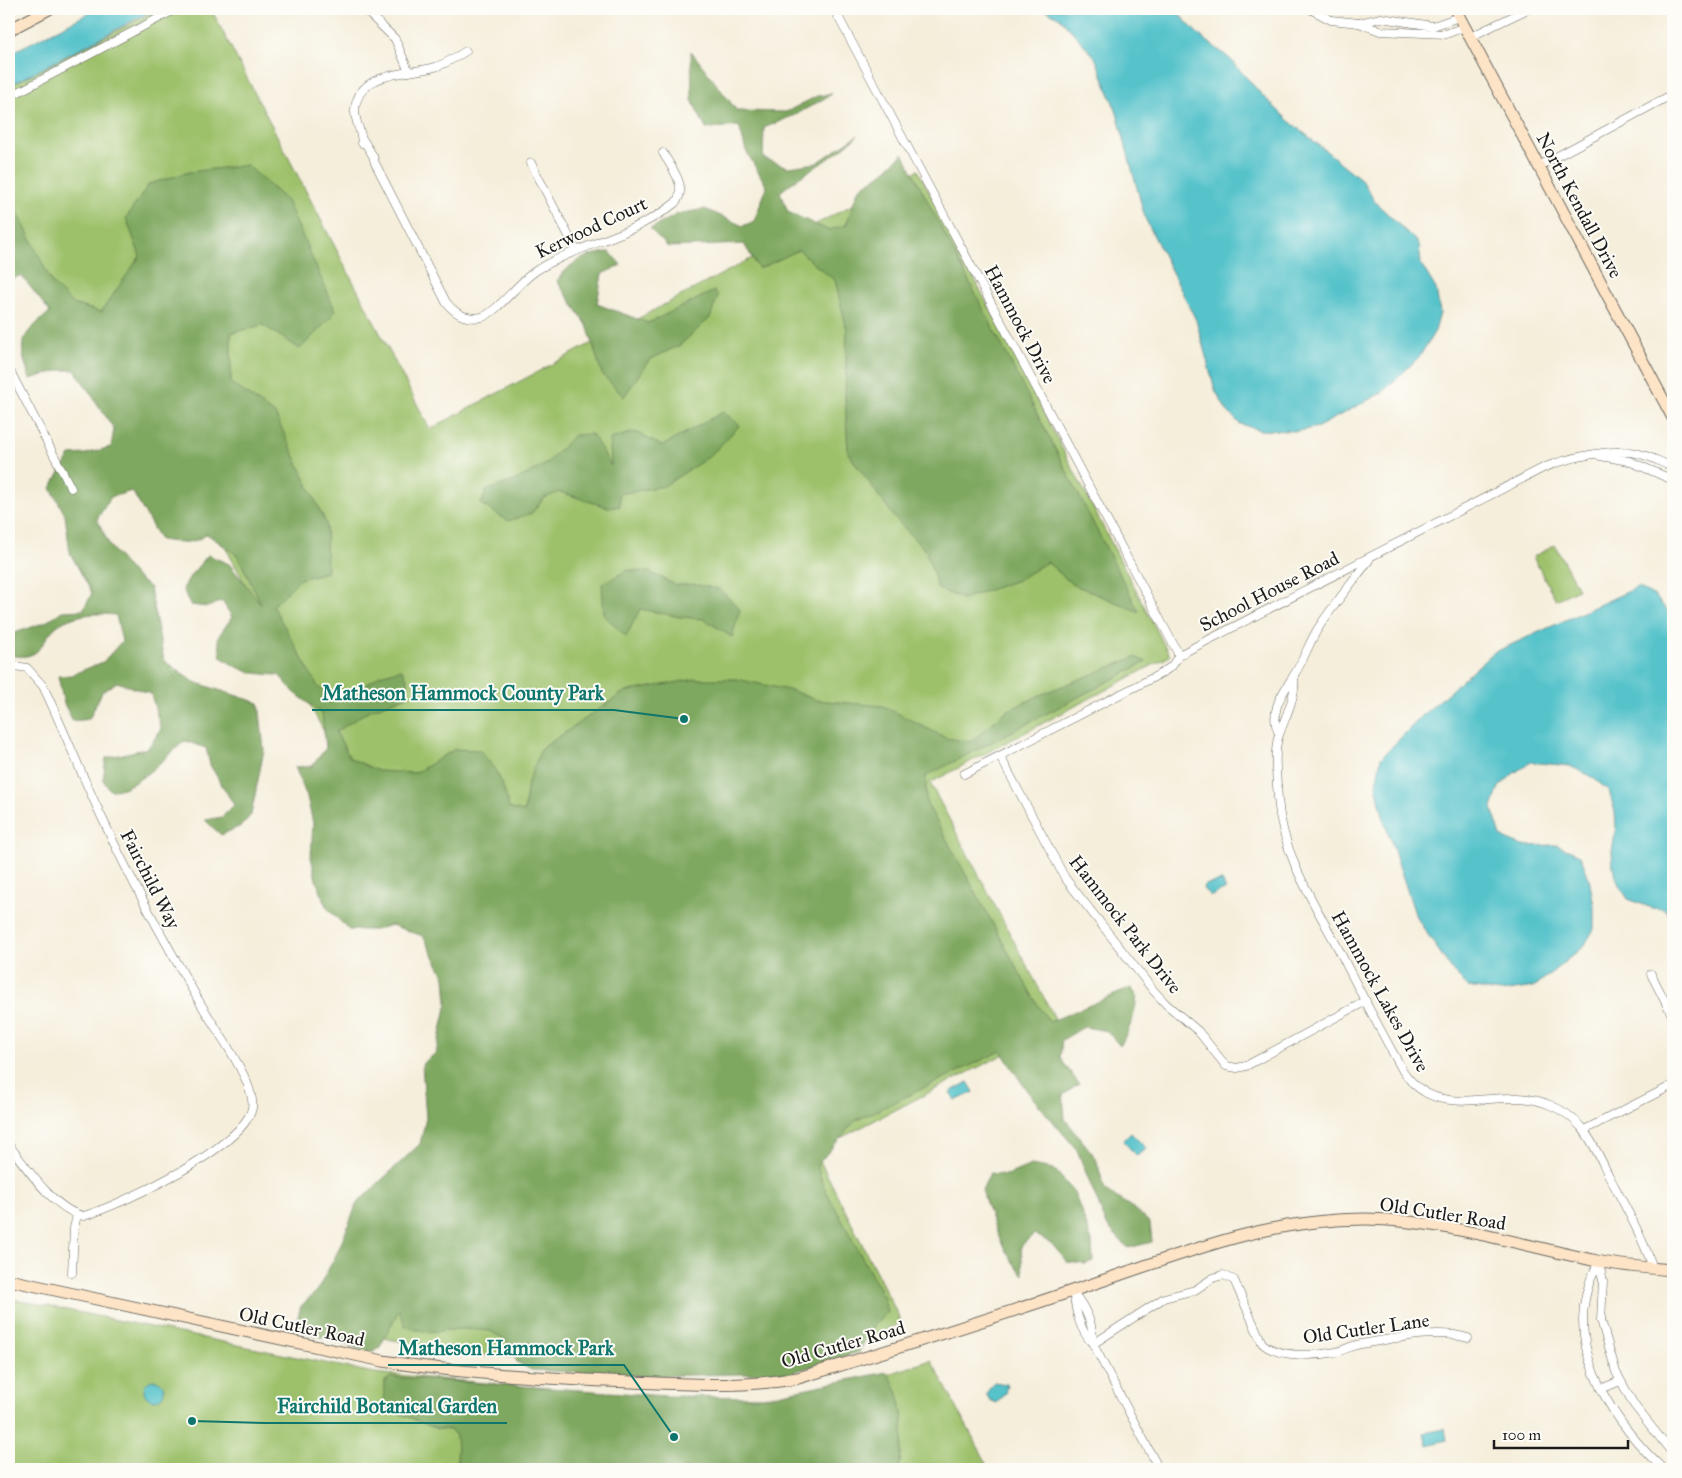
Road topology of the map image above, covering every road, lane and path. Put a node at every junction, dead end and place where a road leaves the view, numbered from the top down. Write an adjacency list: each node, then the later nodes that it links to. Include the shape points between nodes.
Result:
1 (49, 9): 9 (main road)
2 (176, 9): 13 (street)
3 (364, 9): 11 (street, via 395,39)
4 (834, 9): 26 (street, Hammock Drive)
5 (1310, 9): 8 (street, via 1336,21)
6 (1528, 9): 7 (street)
7 (1462, 22): 8 (street, via 1433,26 1381,18); 8 (street, via 1443,34 1380,31); 16 (main road, North Kendall Drive)
8 (1359, 24)
9 (9, 29)
10 (466, 51): 11 (street, via 433,68)
11 (409, 72): 17 (street, Kerwood Court, via 378,78 363,91 355,108 356,121 370,158 446,302 456,312 470,318 482,317 493,311 535,271)
12 (1673, 94): 16 (street)
13 (9, 97)
14 (663, 153): 17 (street, Kerwood Court, via 679,184 679,199 641,224)
15 (531, 164): 17 (street)
16 (1539, 166): 19 (main road, North Kendall Drive)
17 (576, 250)
18 (9, 369): 24 (street)
19 (1669, 401): 20 (main road, North Kendall Drive)
20 (1673, 418)
21 (1598, 455): 22 (street, School House Road, via 1636,453); 23 (street, School House Road, via 1629,462); 25 (street, School House Road, via 1571,458 1543,468)
22 (1673, 467)
23 (1673, 480)
24 (71, 488)
25 (1370, 559): 26 (street, School House Road); 31 (street, Hammock Lakes Drive, via 1319,626 1294,676 1292,697 1279,734 1277,785 1285,840 1306,888)
26 (1179, 655): 28 (street, School House Road, via 1162,673)
27 (9, 665): 36 (street, Fairchild Way, via 23,666 43,686 96,806 148,910 247,1080 253,1099 250,1116 236,1132 192,1164 125,1199 88,1215)
28 (1000, 756): 29 (street, School House Road); 31 (street, Hammock Park Drive, via 1070,886 1153,990 1198,1030 1226,1066 1246,1066)
29 (964, 774)
30 (1651, 974): 32 (street)
31 (1366, 1002): 34 (street, Hammock Lakes Drive, via 1403,1071 1420,1090 1458,1101 1505,1096 1537,1101 1564,1112)
32 (1673, 1017)
33 (1673, 1085): 34 (street)
34 (1584, 1130): 38 (street, Hammock Lakes Drive, via 1642,1238)
35 (9, 1145): 36 (street, via 47,1192)
36 (77, 1214): 40 (street)
37 (1599, 1262): 38 (main road, Old Cutler Road); 42 (main road, Old Cutler Road, via 1416,1223 1329,1220 1253,1231); 45 (street, via 1603,1280 1602,1320 1607,1346); 46 (street, via 1589,1279 1583,1330 1587,1355)
38 (1653, 1268): 39 (main road, Old Cutler Road)
39 (1673, 1270)
40 (72, 1273)
41 (9, 1280): 42 (main road, Old Cutler Road, via 327,1350 434,1369 528,1378 751,1384 798,1378)
42 (1073, 1291): 44 (street, via 1075,1309 1084,1333)
43 (1468, 1338): 44 (street, Old Cutler Lane, via 1453,1333 1436,1334 1361,1344 1331,1352 1278,1353 1262,1343 1234,1280 1223,1275 1195,1290 1164,1298)
44 (1094, 1344): 48 (street)
45 (1620, 1381): 46 (street); 47 (street)
46 (1601, 1389): 49 (street, via 1638,1446)
47 (1673, 1454)
48 (1160, 1469)
49 (1663, 1469)

